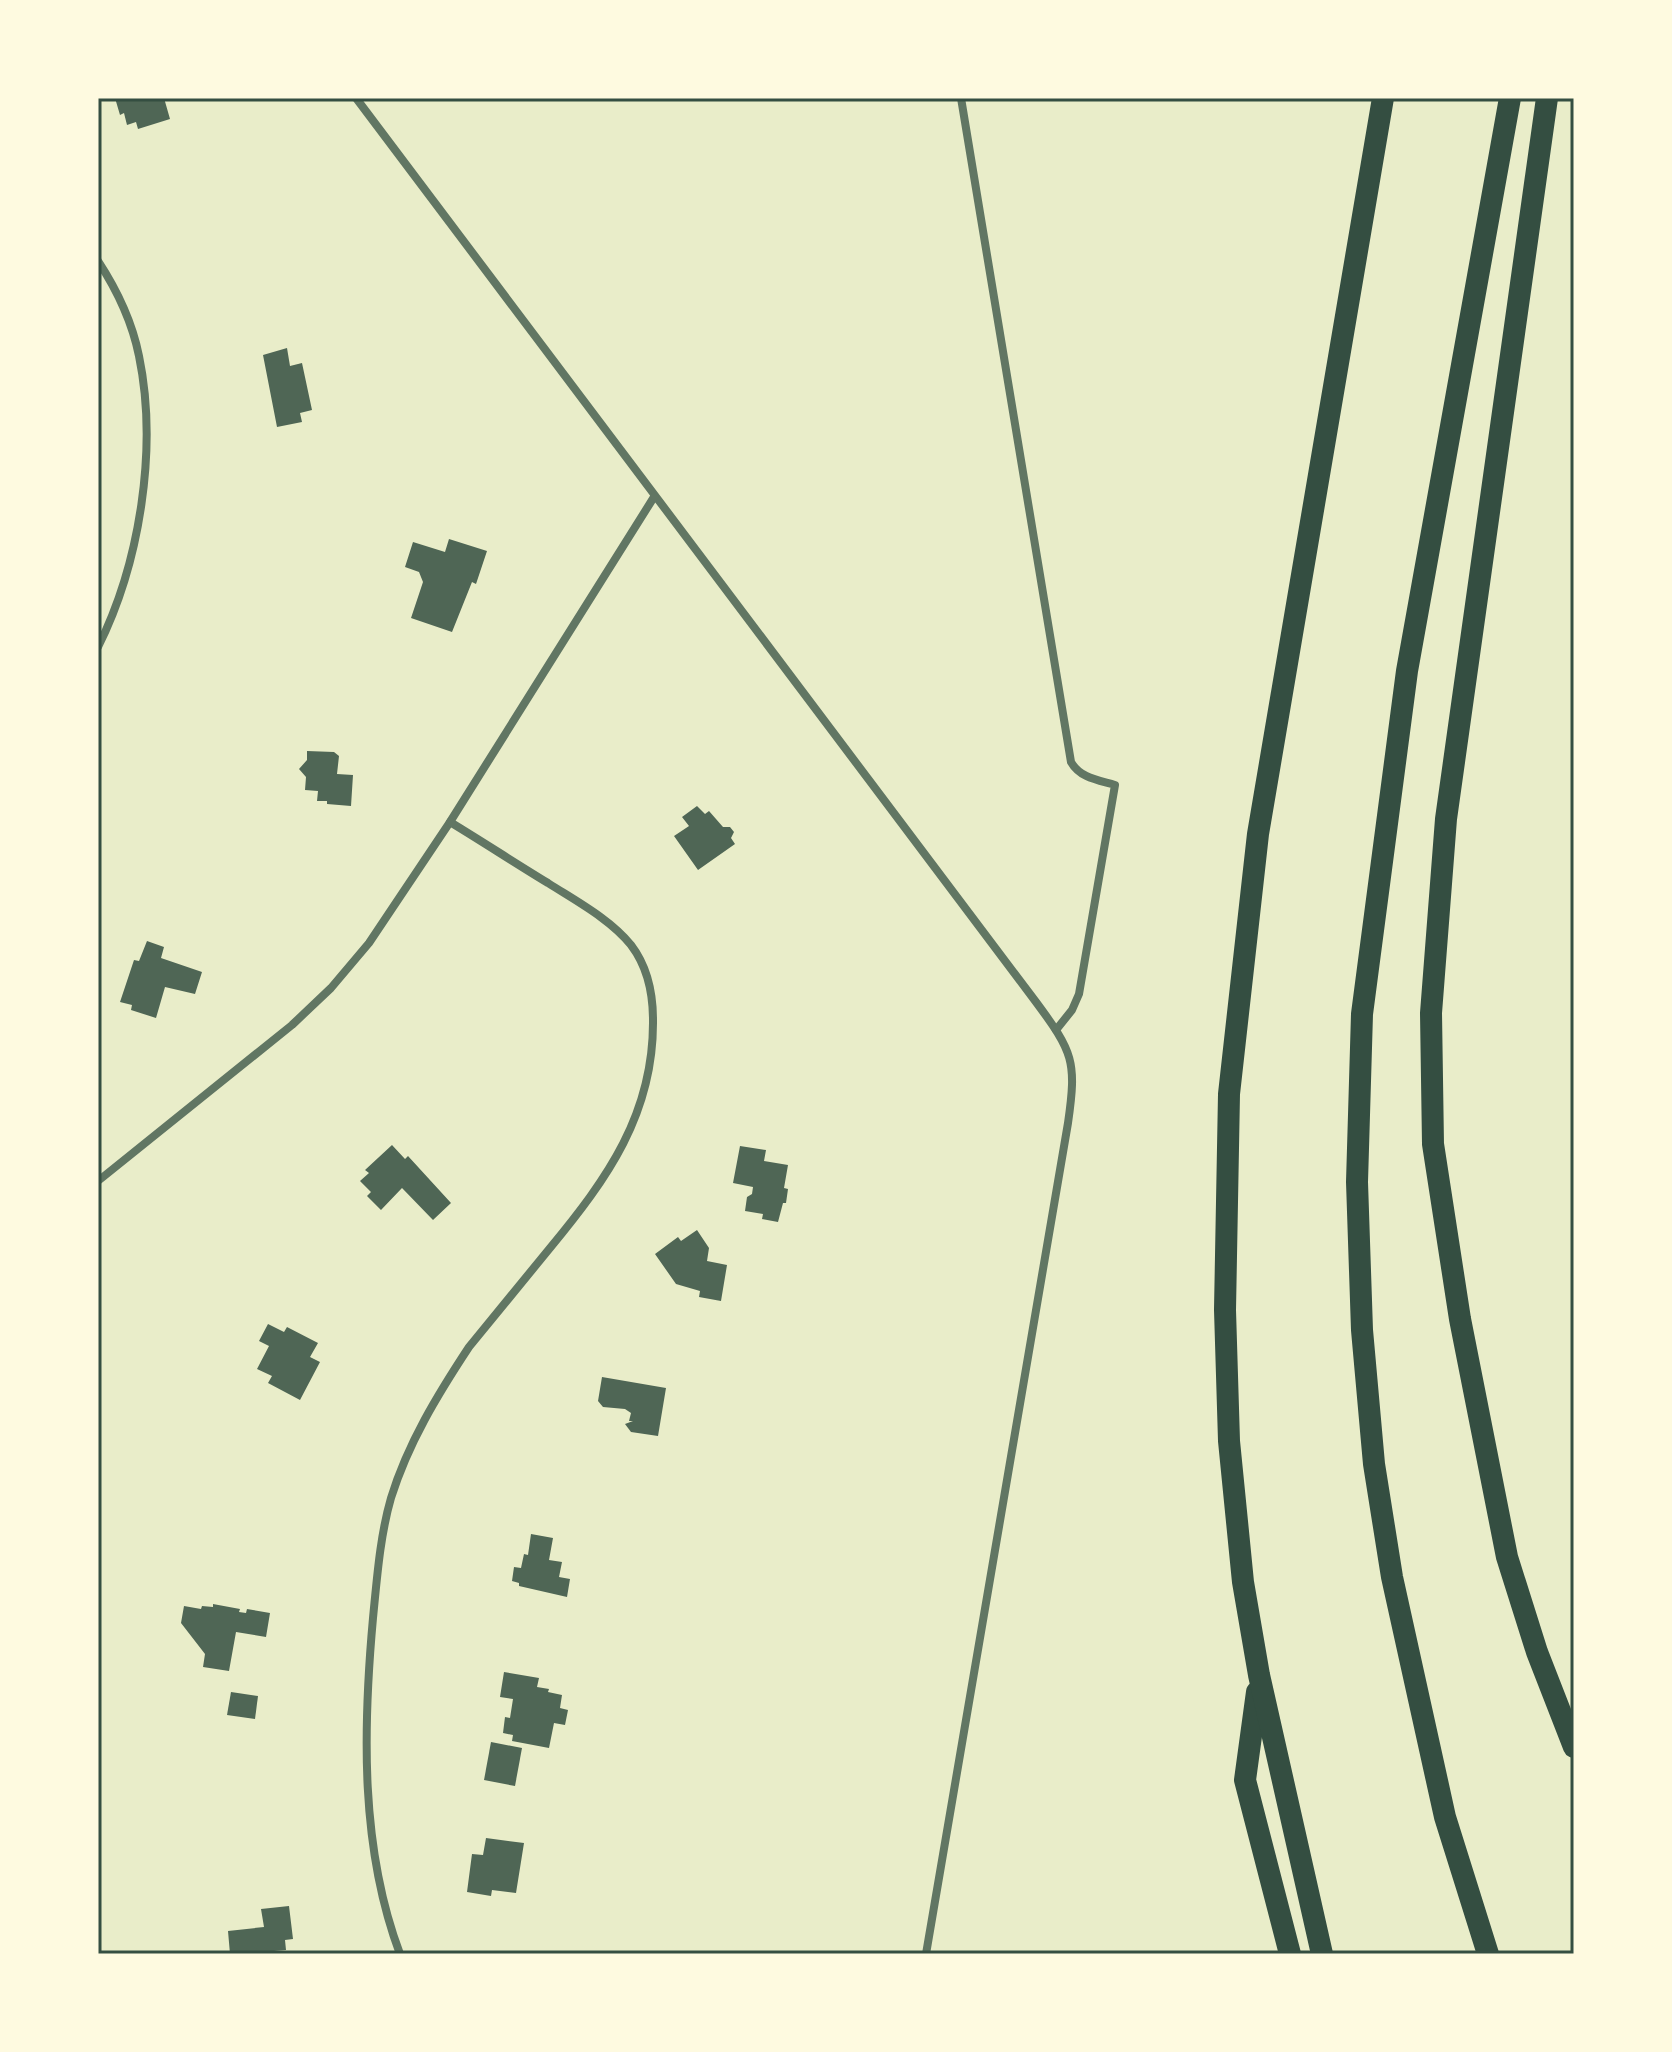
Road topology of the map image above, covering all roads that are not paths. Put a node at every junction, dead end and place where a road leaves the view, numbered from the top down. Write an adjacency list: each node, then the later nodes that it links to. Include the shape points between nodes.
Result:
1 (356, 98): 7 (street)
2 (961, 98): 10 (street, via 1071,762 1085,776 1115,785 1079,994)
3 (1383, 98): 12 (highway, via 1258,834 1229,1094 1229,1441 1243,1582)
4 (1510, 98): 18 (highway, via 1407,671 1362,1014 1357,1182 1367,1390 1392,1577 1445,1817)
5 (1547, 98): 13 (highway, via 1446,819 1431,1013 1433,1144 1460,1319 1507,1557)
6 (98, 261): 8 (street, via 132,330 146,426 132,554)
7 (654, 497): 9 (street); 10 (street)
8 (98, 647)
9 (450, 822): 11 (street, via 369,943 311,1007); 14 (street, via 618,932 642,963 653,1030 640,1104 619,1156 454,1370 413,1443 386,1518 367,1687 368,1781 383,1896)
10 (1056, 1030): 15 (street, via 1072,1059 1072,1094)
11 (98, 1181)
12 (1259, 1675): 16 (highway, via 1245,1780); 17 (highway)
13 (1574, 1747)
14 (400, 1954)
15 (926, 1954)
16 (1290, 1954)
17 (1322, 1954)
18 (1488, 1954)

